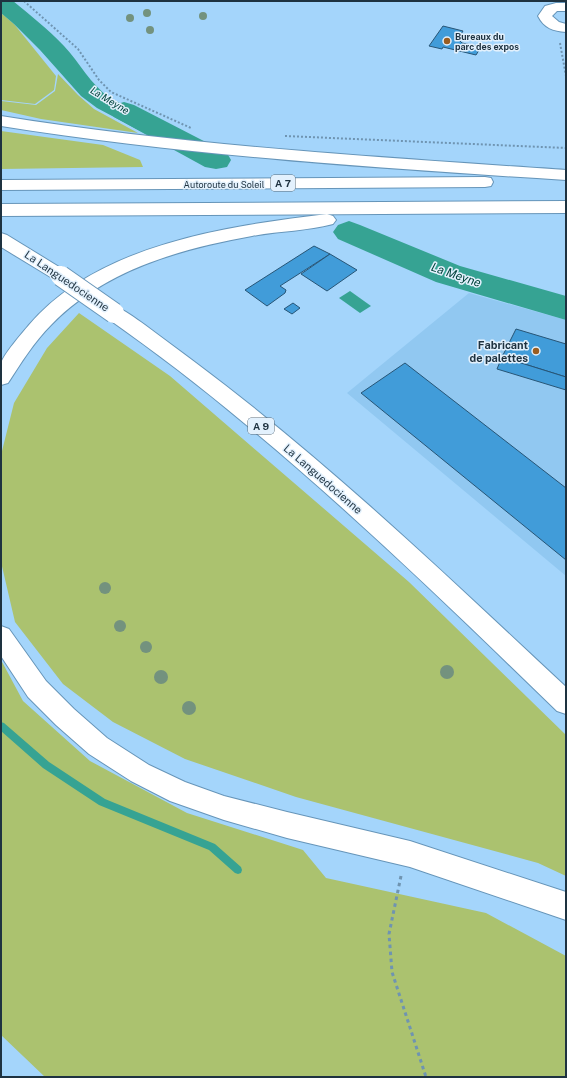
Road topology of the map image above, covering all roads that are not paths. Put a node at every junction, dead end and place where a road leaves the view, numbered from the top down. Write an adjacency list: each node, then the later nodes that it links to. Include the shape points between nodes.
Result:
1 (563, 5): 2 (main road, via 551,8 545,16 549,22)
2 (566, 28)
3 (1, 121): 4 (main road, via 68,133 228,151)
4 (566, 175)
5 (566, 182): 6 (main road, Autoroute du Soleil / A 7)
6 (1, 185)
7 (566, 207): 8 (main road)
8 (433, 208): 9 (main road); 11 (main road, via 229,234 182,245 150,256 96,281 63,303 36,330)
9 (1, 210)
10 (1, 239): 13 (main road, La Languedocienne / A 9, bridge, via 114,313 219,392 402,548)
11 (1, 378)
12 (1, 636): 14 (main road, via 37,689 64,717 98,746 140,773 179,792 224,808 287,825 410,854)
13 (566, 703)
14 (566, 906)

